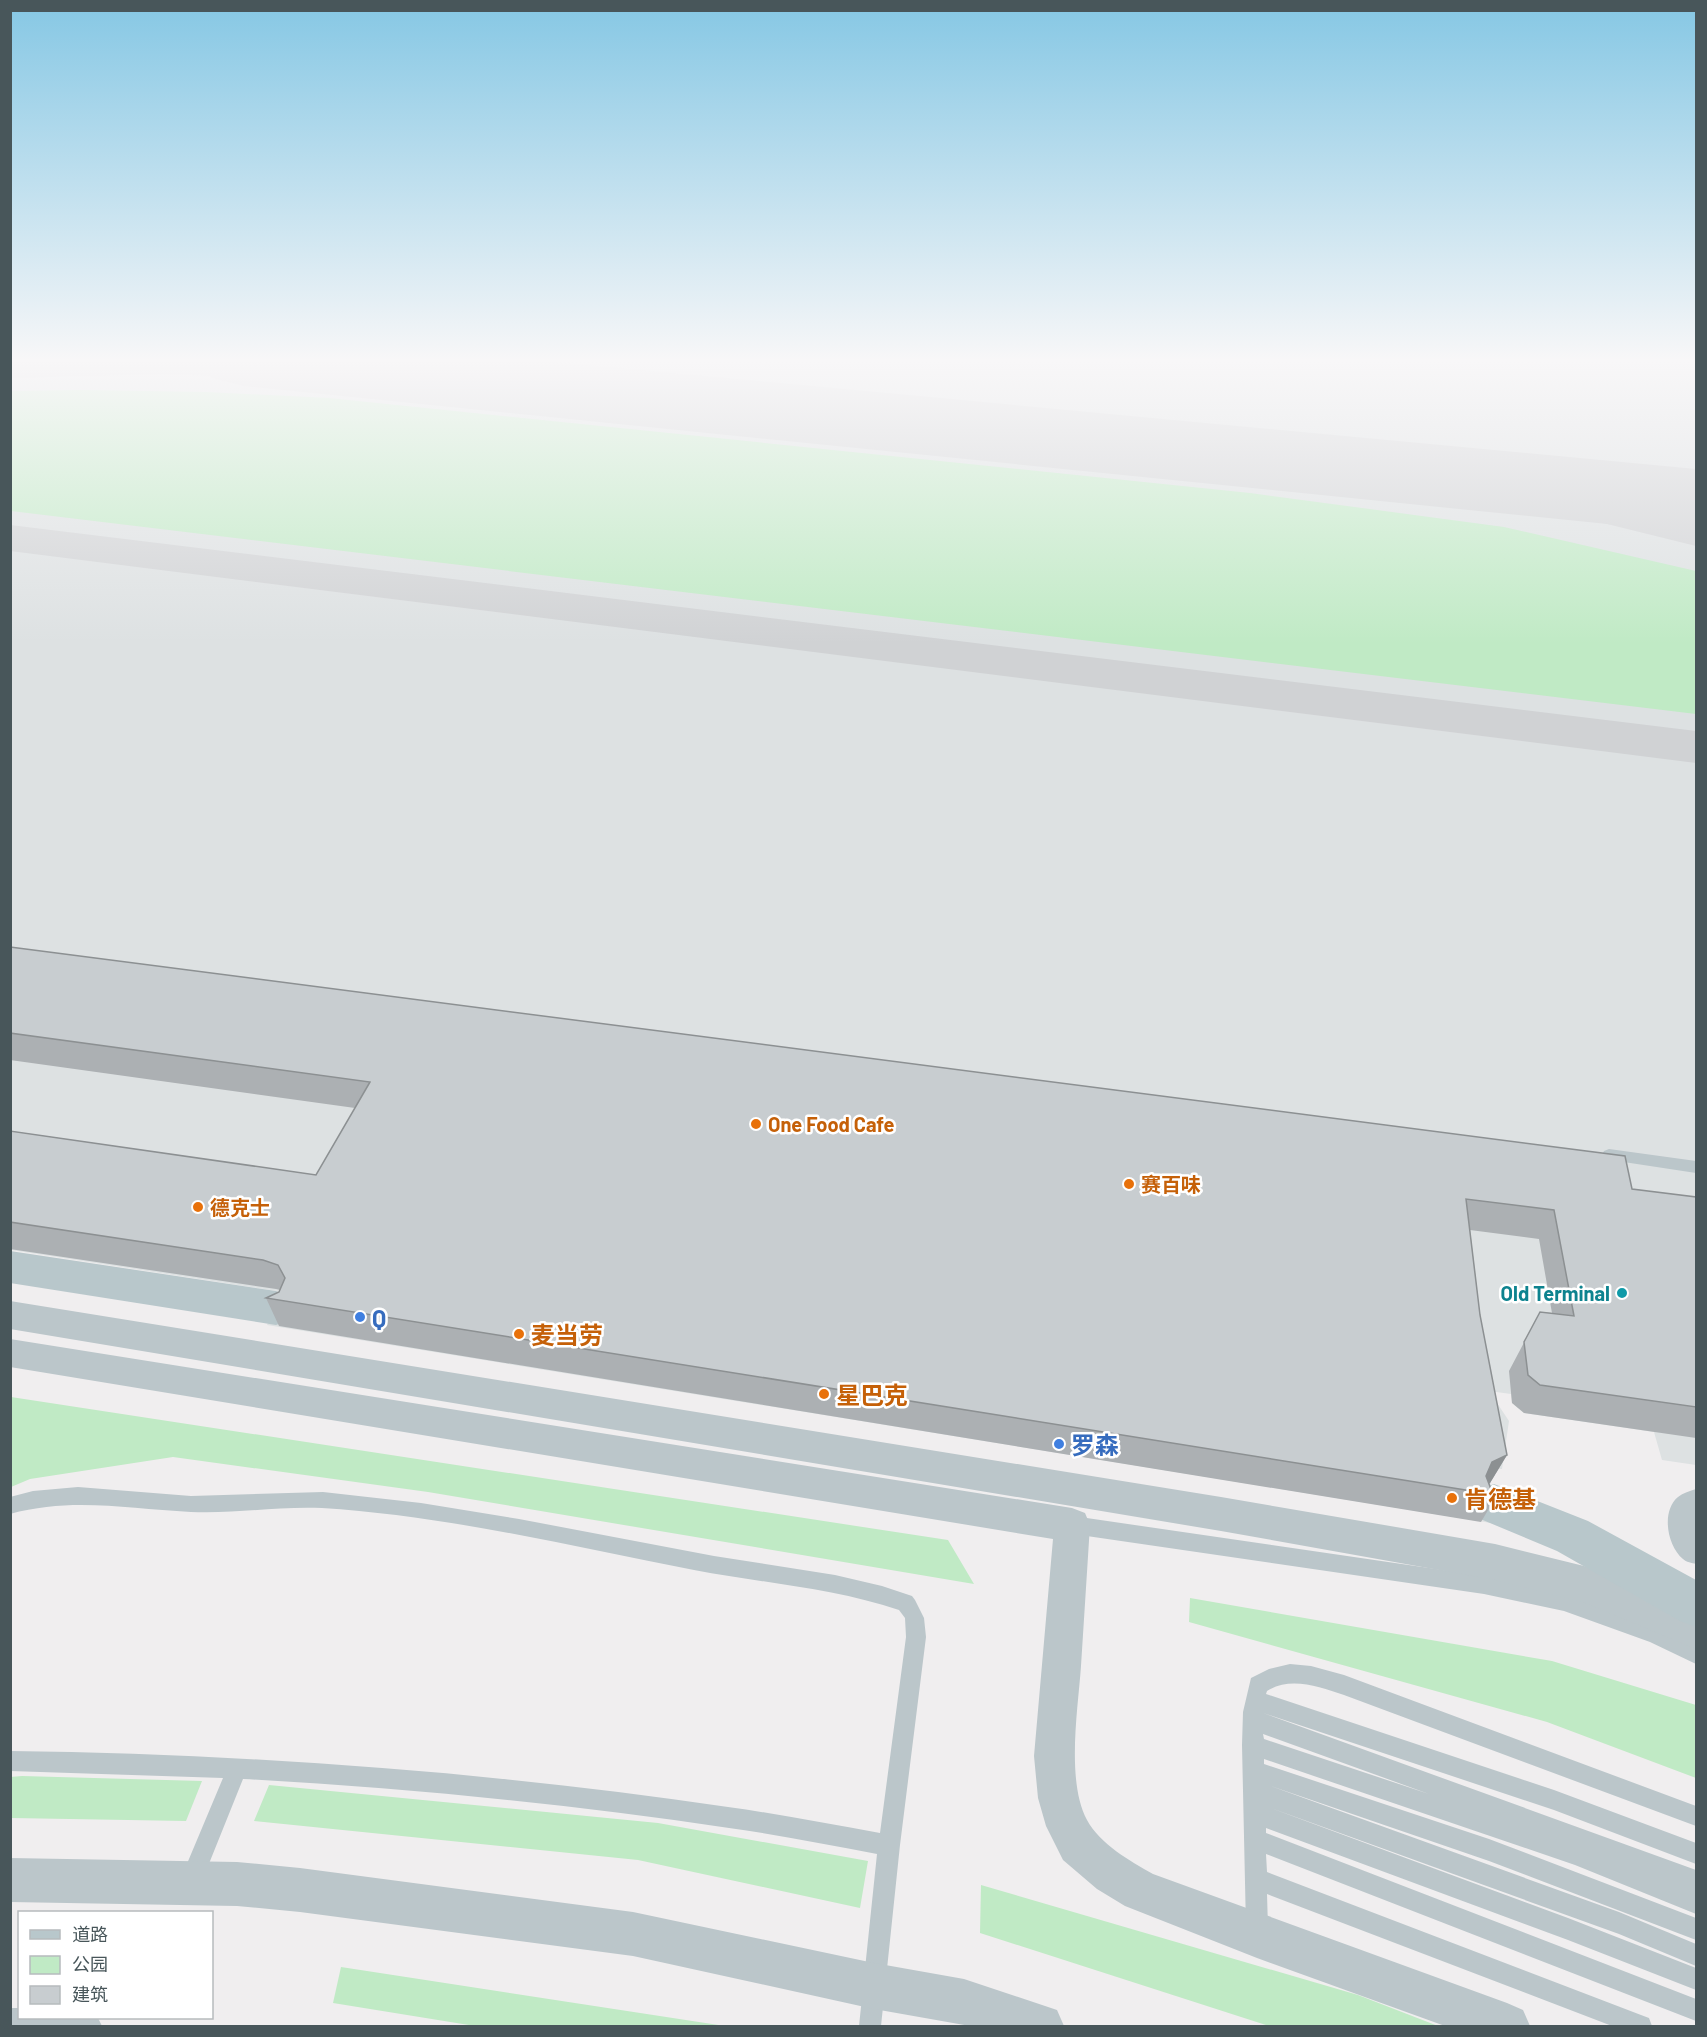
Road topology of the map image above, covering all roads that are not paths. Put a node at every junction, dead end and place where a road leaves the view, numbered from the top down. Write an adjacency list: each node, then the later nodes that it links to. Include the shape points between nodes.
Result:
1 (1590, 1153): 2 (lane)
2 (1696, 1167)
3 (10, 1267): 4 (main road)
4 (276, 1308)
5 (10, 1315): 13 (street, via 1495,1562 1584,1584)
6 (10, 1353): 10 (street)
7 (1494, 1504): 12 (main road, via 1558,1529)
8 (10, 1506): 23 (lane, via 86,1494 194,1504 323,1500 496,1524 905,1602 913,1610 916,1636)
9 (1696, 1506): 11 (street, via 1684,1523)
10 (1072, 1525): 14 (lane, via 1484,1585 1564,1602 1654,1634); 31 (street, via 1054,1756 1067,1826 1078,1845 1112,1874 1140,1891)
11 (1696, 1547)
12 (1696, 1605)
13 (1696, 1629)
14 (1696, 1654)
15 (1254, 1710): 16 (lane); 21 (lane, via 1258,1685 1271,1676 1290,1672 1311,1676); 24 (lane, via 1554,1800); 27 (lane)
16 (1252, 1745): 19 (lane); 29 (lane, via 1575,1854)
17 (10, 1761): 18 (lane, via 73,1760)
18 (237, 1769): 23 (lane, via 567,1797); 28 (lane)
19 (1253, 1770): 20 (lane); 30 (lane, via 1488,1850)
20 (1254, 1803): 22 (lane); 32 (lane, via 1619,1923); 33 (lane)
21 (1696, 1816)
22 (1254, 1839): 25 (lane); 35 (lane)
23 (889, 1845): 34 (lane)
24 (1696, 1853)
25 (1256, 1878): 31 (lane); 40 (lane)
26 (10, 1880): 28 (street)
27 (1696, 1881)
28 (190, 1883): 34 (street, via 300,1890 633,1934)
29 (1696, 1903)
30 (1696, 1929)
31 (1257, 1936): 39 (street)
32 (1696, 1955)
33 (1696, 1979)
34 (872, 2006): 38 (street, via 964,2002)
35 (1696, 2010)
36 (10, 2019): 37 (lane)
37 (91, 2026)
38 (1041, 2026)
39 (1507, 2026)
40 (1641, 2026)

